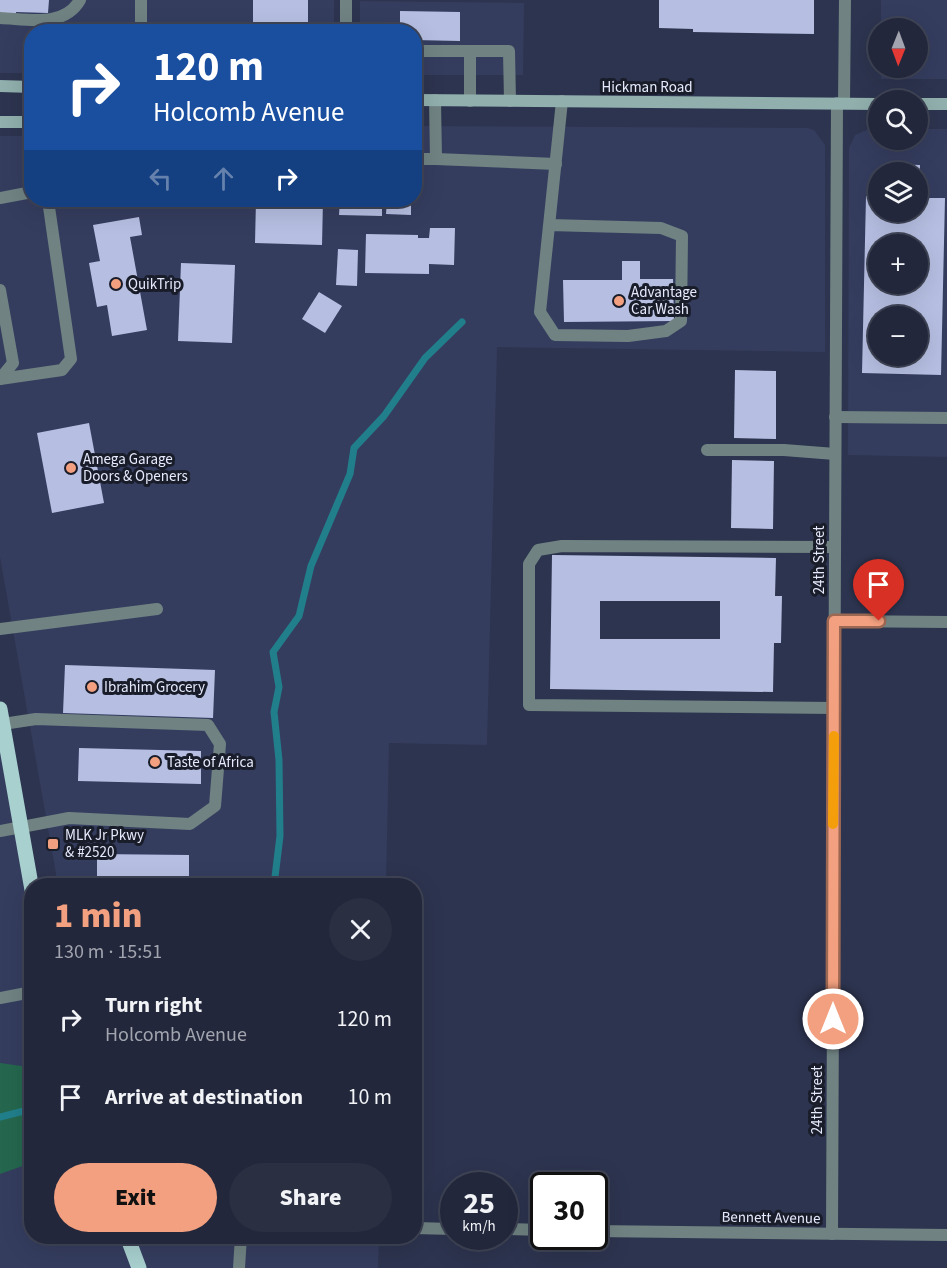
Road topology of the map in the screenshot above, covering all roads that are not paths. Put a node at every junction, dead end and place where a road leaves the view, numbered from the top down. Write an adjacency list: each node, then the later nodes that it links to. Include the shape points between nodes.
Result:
1 (80, 0): 5 (street, via 72,11 55,19)
2 (141, 0): 6 (street)
3 (346, 0): 7 (street)
4 (845, 0): 17 (street, 24th Street)
5 (0, 18)
6 (141, 24)
7 (346, 24)
8 (422, 51): 9 (street)
9 (470, 51): 14 (street); 15 (street, via 509,51)
10 (0, 86): 11 (main road)
11 (24, 87)
12 (422, 100): 13 (main road, Hickman Road)
13 (435, 100): 14 (main road, Hickman Road); 24 (street)
14 (470, 101): 15 (main road, Hickman Road)
15 (510, 101): 16 (main road, Hickman Road)
16 (562, 101): 17 (main road, Hickman Road); 25 (street)
17 (841, 103): 18 (main road, Hickman Road); 32 (street, 24th Street)
18 (868, 104)
19 (928, 104): 20 (main road)
20 (947, 104)
21 (0, 122): 22 (main road)
22 (24, 122)
23 (422, 159): 24 (street)
24 (436, 159): 25 (street)
25 (556, 164): 29 (street)
26 (24, 194): 27 (street)
27 (0, 198)
28 (49, 207): 31 (street, via 71,359 62,370)
29 (549, 225): 29 (street, via 540,312 555,335 628,336 666,331 681,321 682,236 662,228)
30 (0, 290): 31 (street, via 13,363)
31 (0, 379)
32 (835, 417): 33 (street); 35 (street, 24th Street)
33 (947, 418)
34 (707, 450): 35 (street)
35 (835, 454): 36 (street, 24th Street)
36 (834, 547): 38 (street, 24th Street); 41 (street, via 562,546 538,550 529,564 529,705)
37 (157, 609): 40 (street)
38 (834, 621): 39 (street); 41 (street, 24th Street)
39 (947, 622)
40 (0, 629)
41 (834, 708): 51 (street, 24th Street)
42 (1, 717): 43 (main road); 43 (street, via 208,725 220,744 215,806 190,824 69,818)
43 (20, 826): 44 (street); 45 (main road)
44 (0, 831)
45 (30, 878)
46 (24, 994): 47 (street)
47 (0, 998)
48 (422, 1228): 49 (street)
49 (440, 1229)
50 (608, 1231): 51 (street, Bennett Avenue)
51 (832, 1234): 52 (street, Bennett Avenue)
52 (947, 1235)
53 (130, 1244): 55 (main road)
54 (241, 1244): 56 (street)
55 (139, 1268)
56 (239, 1268)

